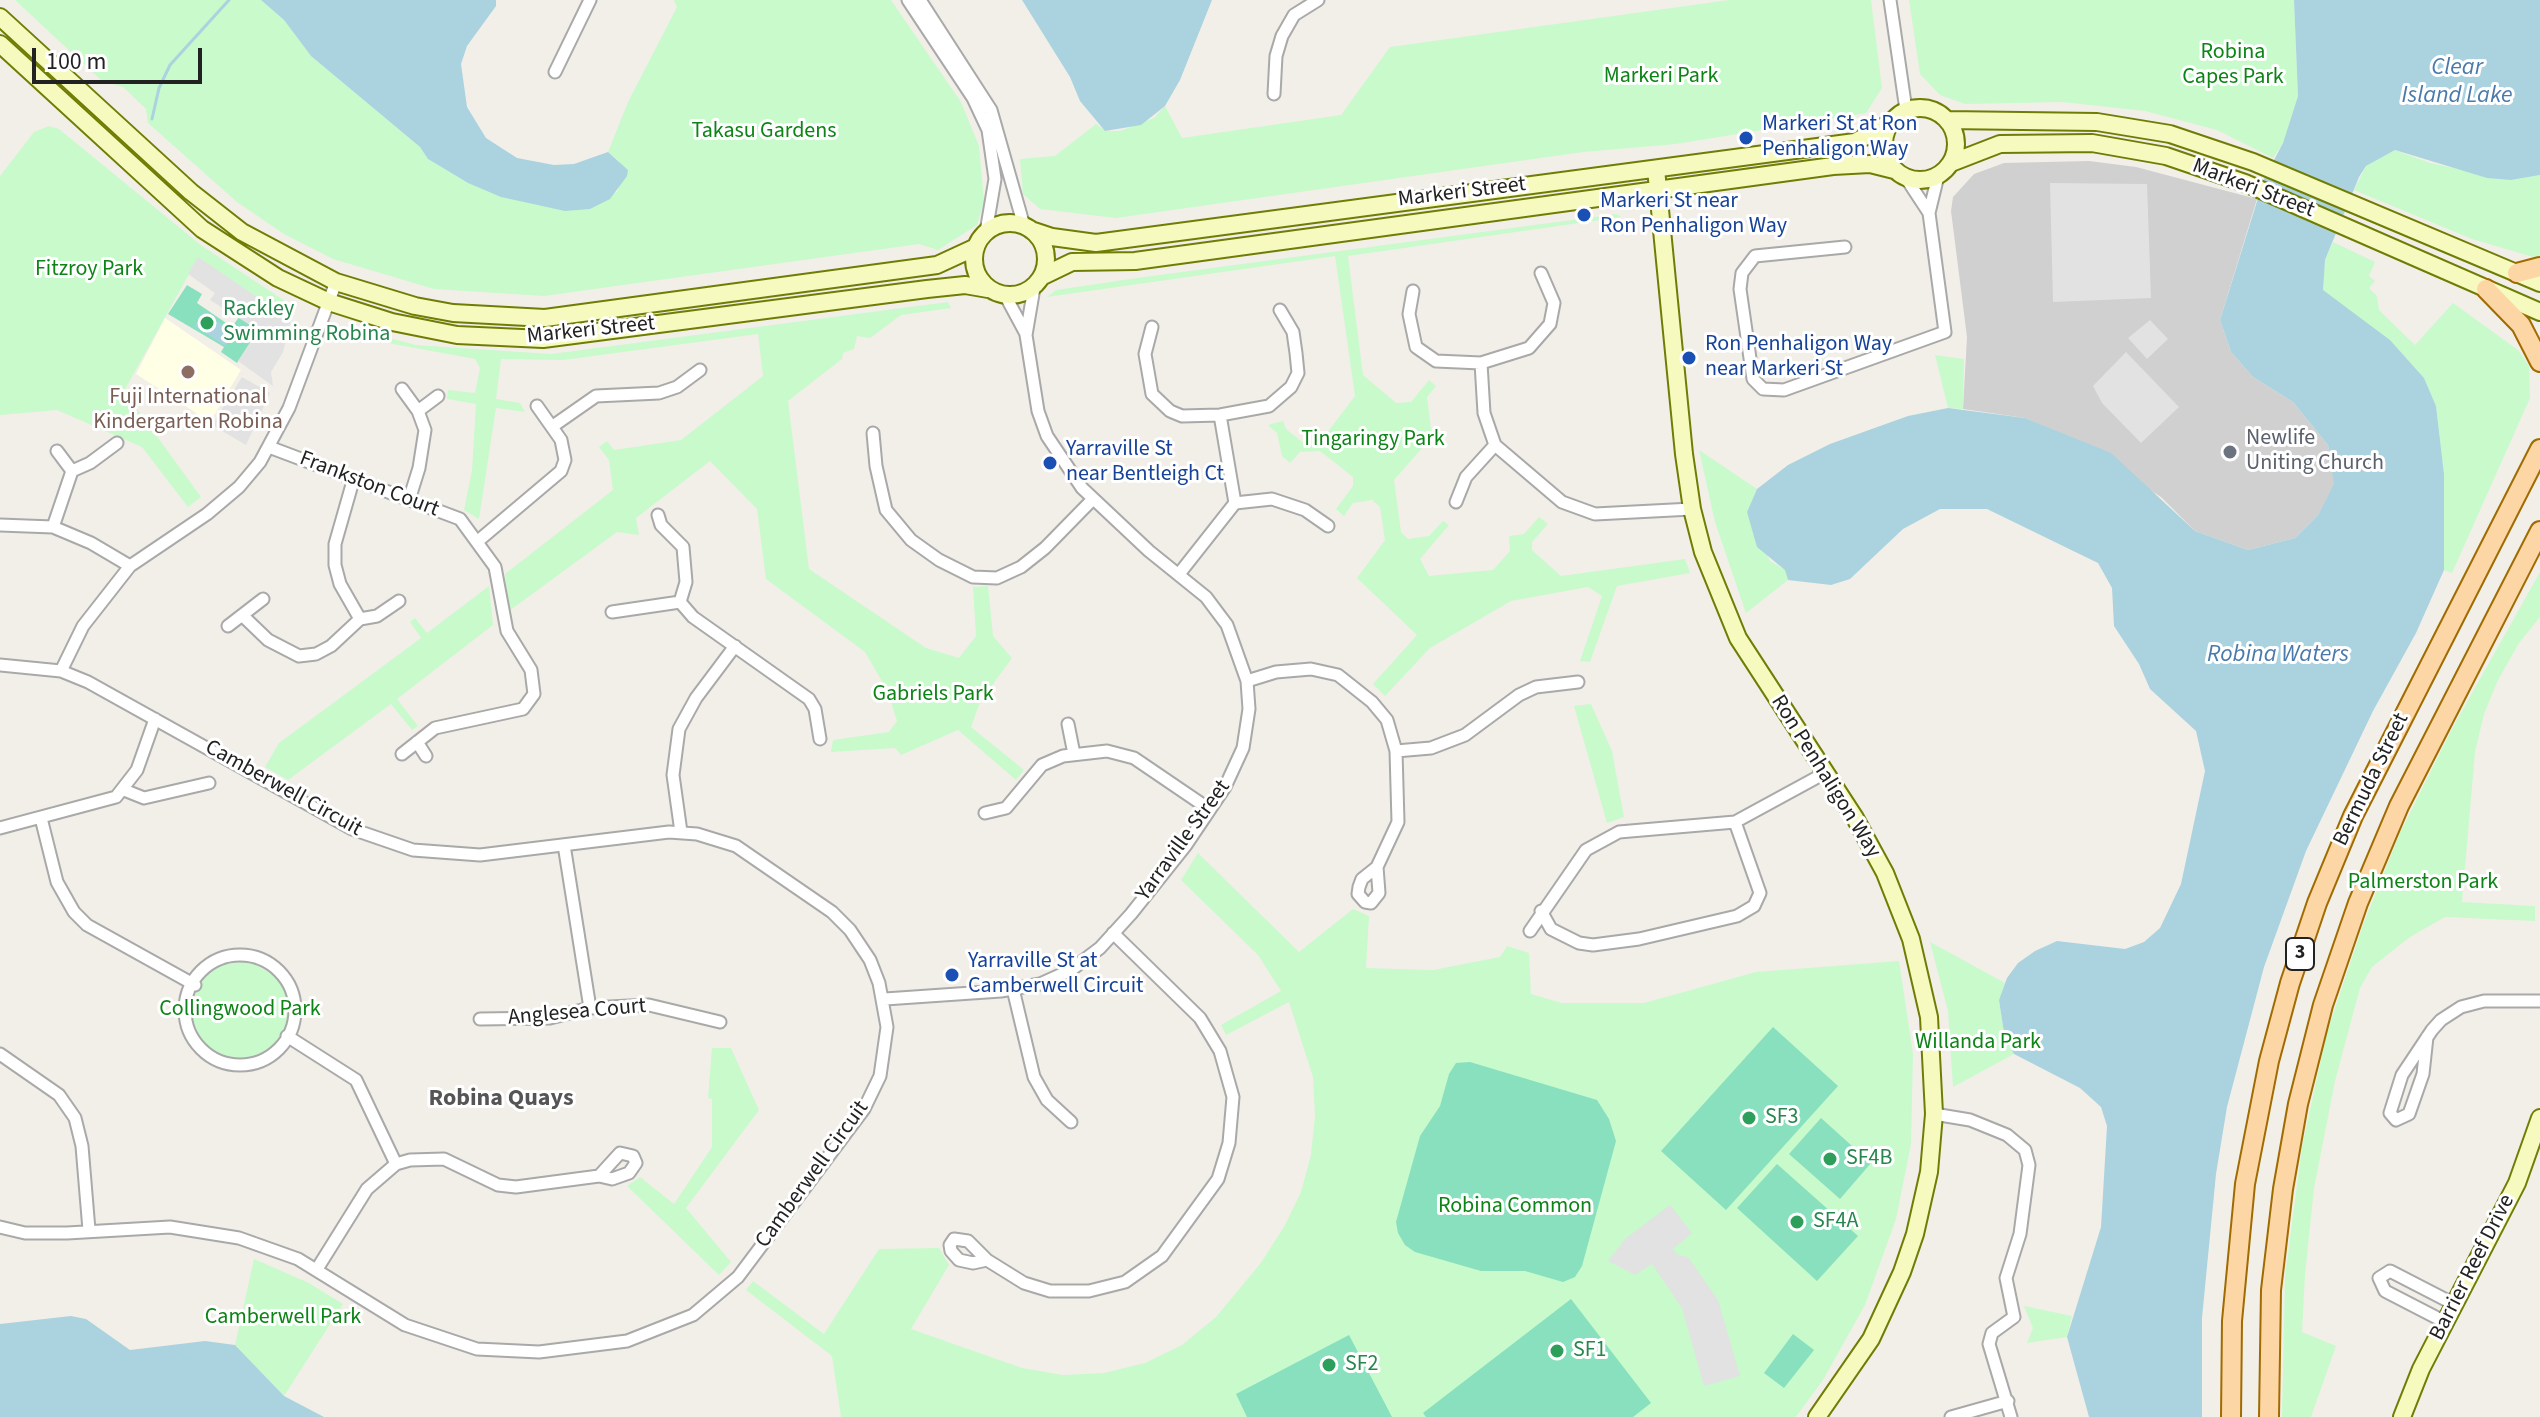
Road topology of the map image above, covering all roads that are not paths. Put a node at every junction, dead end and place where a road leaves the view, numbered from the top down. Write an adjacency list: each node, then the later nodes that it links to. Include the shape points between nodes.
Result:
1 (590, 0): 8 (street)
2 (908, 0): 20 (street, via 988,130 995,179)
3 (920, 0): 19 (street, via 991,110)
4 (1318, 0): 9 (street, via 1294,15 1282,36)
5 (1890, 0): 10 (street)
6 (0, 17): 26 (main road, Markeri Street, via 216,213 267,247)
7 (0, 44): 33 (main road, Markeri Street, via 202,229 258,266)
8 (555, 72)
9 (1274, 94)
10 (1906, 110): 11 (main road, via 1928,109); 12 (main road)
11 (1947, 120): 13 (main road, via 1956,141); 25 (main road, Markeri Street, via 2097,122 2170,134 2253,162)
12 (1890, 123): 14 (main road, Markeri Street, via 1855,142); 15 (main road, via 1884,155)
13 (1951, 163): 16 (main road); 30 (main road, Markeri Street, via 2000,144 2092,143 2166,156 2245,183)
14 (1656, 169): 17 (main road, Ron Penhaligon Way); 19 (main road, Markeri Street, via 1096,243)
15 (1900, 174): 16 (main road, via 1917,181); 17 (main road, Markeri Street, via 1870,164 1833,166); 18 (street)
16 (1938, 176): 18 (street)
17 (1658, 190): 27 (main road, Markeri Street, via 1135,261 1072,262); 59 (main road, Ron Penhaligon Way)
18 (1929, 213): 22 (street, via 1945,332 1784,390 1763,389 1753,379 1742,273 1755,256)
19 (1027, 228): 20 (main road, via 1004,223); 27 (main road, via 1039,237 1047,256)
20 (986, 232): 21 (main road)
21 (976, 247): 26 (main road, Markeri Street, via 937,265 545,318 453,313); 29 (main road, via 975,270)
22 (1845, 247)
23 (2540, 267): 25 (main road)
24 (1541, 273): 39 (street, via 1554,303 1550,324 1529,348)
25 (2517, 273): 28 (main road, Markeri Street)
26 (336, 282): 33 (street)
27 (1038, 282): 32 (main road, via 1020,295); 37 (street, Yarraville Street)
28 (2540, 283)
29 (988, 289): 32 (main road); 33 (main road, Markeri Street, via 927,289 543,339 426,330)
30 (2486, 289): 35 (main road, Markeri Street); 38 (main road, via 2521,325)
31 (1413, 291): 39 (street, via 1409,314 1416,347 1436,361)
32 (1005, 295): 37 (street)
33 (329, 302): 50 (street)
34 (1280, 310): 45 (street, via 1293,332 1296,353 1298,373 1291,387 1269,406)
35 (2540, 312)
36 (1152, 327): 45 (street, via 1145,354 1152,394 1182,416)
37 (1026, 335): 55 (street, Yarraville Street, via 1047,436)
38 (2540, 362)
39 (1481, 363): 49 (street, via 1484,413)
40 (700, 370): 46 (street, via 659,393 596,396)
41 (402, 389): 44 (street)
42 (438, 396): 44 (street)
43 (537, 406): 46 (street)
44 (418, 411): 56 (street, via 425,430)
45 (1220, 415): 58 (street)
46 (553, 426): 65 (street, via 564,451 561,471)
47 (873, 433): 55 (street, via 886,510 911,540 973,577 997,578 1021,567)
48 (117, 443): 53 (street)
49 (1495, 445): 57 (street, via 1461,484); 59 (street, via 1562,502 1583,512)
50 (269, 447): 54 (street, Frankston Court); 66 (street, via 229,496)
51 (2540, 449): 127 (main road, Bermuda Street / 3, via 2353,816 2290,983 2245,1184 2232,1321)
52 (57, 451): 53 (street)
53 (72, 471): 63 (street)
54 (353, 481): 56 (street, Frankston Court); 73 (street, via 335,544 335,565)
55 (1093, 499): 67 (street, Yarraville Street)
56 (409, 500): 65 (street, Frankston Court, via 460,519)
57 (1456, 502)
58 (1235, 503): 62 (street, via 1272,499 1305,510); 67 (street)
59 (1692, 509): 88 (main road, Ron Penhaligon Way, via 1738,638)
60 (658, 515): 70 (street, via 683,547 686,575)
61 (0, 525): 63 (street)
62 (1328, 526)
63 (53, 527): 66 (street)
64 (2540, 531): 128 (main road, Bermuda Street / 3, via 2399,806 2323,1005 2298,1104 2281,1204 2271,1290)
65 (478, 541): 83 (street, Frankston Court, via 495,567 507,631 531,670 534,694 523,709 435,728)
66 (130, 566): 77 (street, via 83,626)
67 (1179, 574): 78 (street, Yarraville Street, via 1227,625)
68 (263, 599): 72 (street)
69 (399, 601): 73 (street, via 377,616)
70 (680, 602): 71 (street); 75 (street)
71 (612, 612)
72 (243, 616): 73 (street, via 268,640 299,656 331,646); 74 (street)
73 (360, 619)
74 (228, 626)
75 (735, 646): 82 (street, via 809,699); 96 (street, via 679,729 673,775)
76 (0, 665): 77 (street, Camberwell Circuit)
77 (61, 671): 80 (street, Camberwell Circuit)
78 (1247, 681): 84 (street, via 1311,669 1338,675 1387,720); 91 (street, Yarraville Street, via 1243,748)
79 (1578, 682): 84 (street, via 1536,687 1465,735 1431,748)
80 (155, 719): 90 (street); 97 (street, Camberwell Circuit, via 373,838 457,856)
81 (1068, 724): 86 (street)
82 (820, 739)
83 (417, 742): 85 (street, Frankston Court); 87 (street)
84 (1396, 751): 98 (street, via 1398,822)
85 (402, 754)
86 (1074, 754): 91 (street, via 1107,751 1134,758); 92 (street, via 1042,765 1006,808)
87 (426, 756)
88 (1825, 773): 94 (street); 112 (main road, Ron Penhaligon Way, via 1870,842 1911,939 1929,1017)
89 (209, 783): 90 (street, via 144,798)
90 (124, 790): 93 (street, via 105,803)
91 (1209, 809): 101 (street, Yarraville Street)
92 (985, 813)
93 (41, 818): 95 (street); 102 (street, via 57,882 74,912 87,925)
94 (1735, 822): 99 (street, via 1619,832 1586,850); 99 (street, via 1760,893 1754,906 1737,916 1593,945 1551,929)
95 (0, 828)
96 (681, 832): 97 (street, Camberwell Circuit); 104 (street, Camberwell Circuit, via 736,846 832,912 865,952)
97 (564, 845): 106 (street)
98 (1377, 867)
99 (1541, 911): 100 (street)
100 (1530, 931)
101 (1113, 933): 103 (street, Yarraville Street, via 1071,970); 119 (street, via 1200,1018 1220,1051 1233,1097 1229,1143 1218,1179 1162,1256 1125,1282 1089,1291 1050,1291 1024,1283)
102 (195, 985): 109 (street, via 216,960 238,954 257,960 280,973 294,994 296,1012); 109 (street, via 185,1007 189,1033 199,1046 225,1061 260,1063)
103 (1013, 989): 104 (street, Yarraville Street); 113 (street, via 1034,1077 1047,1100)
104 (885, 999): 120 (street, Camberwell Circuit, via 880,1076 859,1116 735,1281 710,1304 674,1325 627,1341 558,1350 477,1349 405,1325)
105 (2540, 1001): 110 (street, via 2473,1003 2450,1014)
106 (590, 1008): 107 (street, Anglesea Court, via 550,1018); 108 (street, Anglesea Court, via 649,1005)
107 (480, 1019)
108 (720, 1022)
109 (287, 1036): 115 (street, via 356,1080)
110 (2427, 1037): 110 (street, via 2423,1074 2409,1114 2396,1120 2390,1113 2402,1075)
111 (0, 1054): 118 (street, via 59,1095 75,1118)
112 (1934, 1114): 123 (street, via 1970,1120 2007,1135 2025,1150 2029,1165 2020,1234 2006,1278 2014,1317 1992,1333 1989,1344); 124 (main road, Ron Penhaligon Way, via 1924,1197 1902,1272 1871,1339)
113 (1071, 1122)
114 (2539, 1125): 121 (main road, Barrier Reef Drive, via 2517,1183)
115 (396, 1164): 116 (street, via 444,1159 498,1185 516,1187); 120 (street, via 367,1189)
116 (599, 1176)
117 (0, 1227): 118 (street, Camberwell Circuit, via 25,1233)
118 (89, 1230): 120 (street, Camberwell Circuit, via 157,1227 215,1233 279,1251)
119 (987, 1260)
120 (317, 1269)
121 (2454, 1304): 122 (main road, Barrier Reef Drive); 122 (street, via 2390,1271 2379,1278 2385,1291)
122 (2445, 1322): 129 (main road, Barrier Reef Drive)
123 (2008, 1401): 125 (street); 126 (street)
124 (1817, 1417)
125 (1951, 1417)
126 (2011, 1417)
127 (2231, 1417)
128 (2269, 1417)
129 (2402, 1417)

